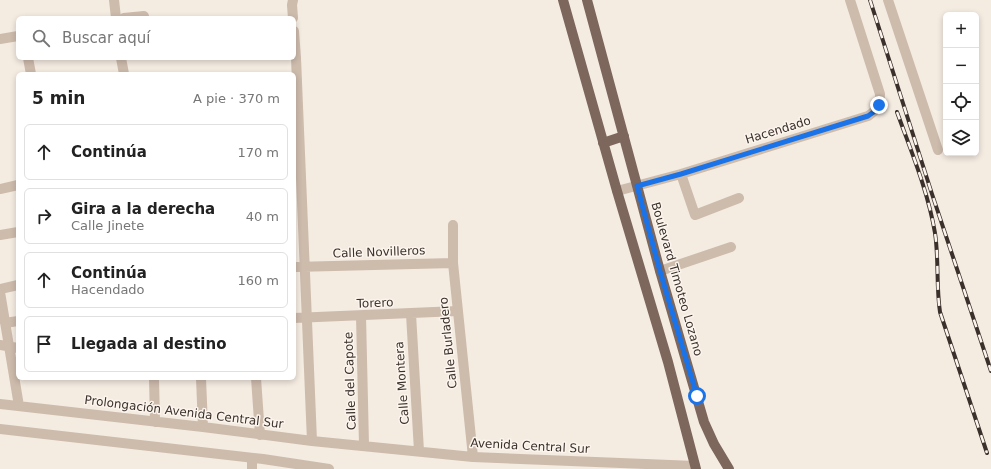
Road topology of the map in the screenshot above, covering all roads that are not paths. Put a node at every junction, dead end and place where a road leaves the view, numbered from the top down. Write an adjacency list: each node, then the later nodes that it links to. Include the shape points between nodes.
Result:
1 (114, 0): 7 (street)
2 (292, 0): 8 (street)
3 (563, 0): 17 (main road)
4 (587, 0): 16 (main road, Boulevard Timoteo Lozano)
5 (850, 0): 19 (street, Hacendado, via 878,85 879,105 875,111 868,116)
6 (888, 0): 18 (street)
7 (116, 16)
8 (293, 16)
9 (16, 36): 10 (street)
10 (0, 39)
11 (296, 58): 25 (street)
12 (28, 60): 14 (street)
13 (121, 60): 15 (street)
14 (31, 72)
15 (124, 72)
16 (624, 136): 17 (main road); 21 (main road, Boulevard Timoteo Lozano)
17 (603, 142): 23 (main road)
18 (938, 150)
19 (681, 174): 21 (street, Hacendado); 24 (street, via 695,215)
20 (16, 185): 22 (street)
21 (637, 186): 23 (street, Hacendado); 33 (main road, Boulevard Timoteo Lozano)
22 (0, 189)
23 (617, 191): 59 (main road, via 668,362)
24 (739, 198)
25 (298, 211): 32 (street)
26 (453, 225): 30 (street, Calle Burladero)
27 (16, 232): 28 (street)
28 (0, 235)
29 (731, 247): 33 (street)
30 (454, 263): 32 (street, Calle Novilleros); 37 (street, Calle Burladero)
31 (296, 266): 32 (street, Calle Novilleros)
32 (305, 267): 41 (street)
33 (660, 271): 62 (main road, Boulevard Timoteo Lozano, via 704,422)
34 (16, 284): 35 (street)
35 (0, 288)
36 (0, 292): 43 (street)
37 (458, 311): 38 (street, Torero); 57 (street, Calle Burladero)
38 (410, 314): 39 (street, Torero); 56 (street, Calle Montera)
39 (361, 316): 41 (street, Torero); 55 (street, Calle del Capote)
40 (296, 318): 41 (street, Torero)
41 (307, 318): 54 (street)
42 (16, 321): 43 (street)
43 (5, 323): 44 (street)
44 (9, 346): 49 (street)
45 (154, 380): 50 (street)
46 (201, 380): 51 (street)
47 (256, 380): 53 (street)
48 (0, 404): 49 (street, Prolongación Avenida Central Sur)
49 (19, 406): 50 (street, Prolongación Avenida Central Sur)
50 (156, 422): 51 (street, Prolongación Avenida Central Sur)
51 (203, 427): 53 (street, Prolongación Avenida Central Sur)
52 (0, 429): 58 (street)
53 (260, 435): 54 (street, Prolongación Avenida Central Sur)
54 (312, 441): 55 (street, Prolongación Avenida Central Sur)
55 (364, 445): 56 (street, Avenida Central Sur)
56 (419, 451): 57 (street, Avenida Central Sur)
57 (473, 457): 59 (street, Avenida Central Sur)
58 (252, 458): 60 (street); 61 (street)
59 (695, 468)
60 (252, 469)
61 (328, 469)
62 (728, 469)

